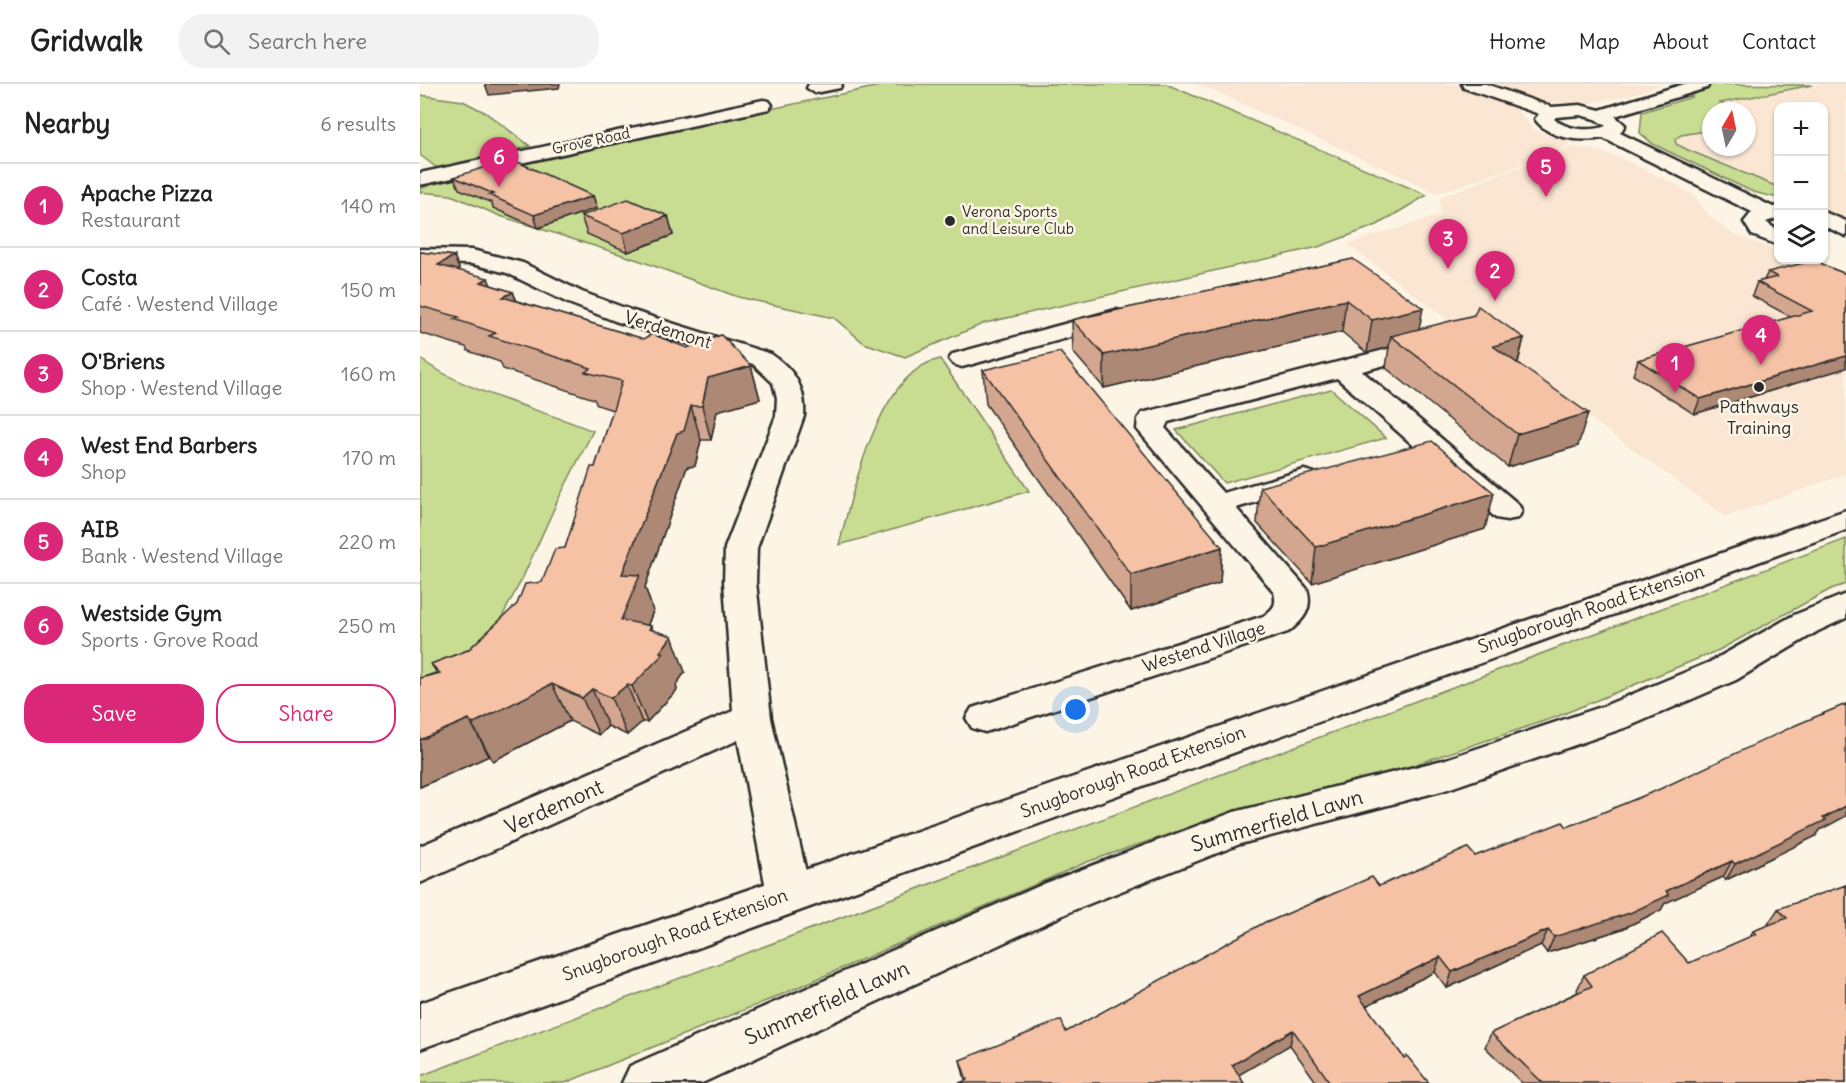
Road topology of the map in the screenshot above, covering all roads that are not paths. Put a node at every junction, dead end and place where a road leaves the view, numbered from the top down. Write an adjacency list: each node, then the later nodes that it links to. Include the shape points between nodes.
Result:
1 (834, 84): 4 (street)
2 (1470, 84): 6 (street, via 1551,112 1544,119 1552,127 1572,133)
3 (1701, 84): 6 (street)
4 (815, 88)
5 (763, 105): 7 (street, Grove Road)
6 (1603, 124): 8 (street)
7 (420, 179)
8 (1773, 212): 10 (street, via 1755,222 1760,230)
9 (1828, 224): 11 (street)
10 (1774, 237)
11 (1841, 242)
12 (420, 256): 24 (street, Verdemont, via 472,257 515,268 604,309 762,359 786,381 792,403 790,416 741,548 740,582)
13 (1140, 311): 15 (street)
14 (1440, 336): 16 (street, Westend Village)
15 (962, 359)
16 (1343, 369): 17 (street); 20 (street, Westend Village, via 1152,419 1151,429)
17 (1428, 444): 18 (street); 21 (street)
18 (1394, 454)
19 (1328, 473): 20 (street)
20 (1216, 504): 25 (street, Westend Village, via 1290,589 1290,613 1276,624)
21 (1507, 511)
22 (1846, 519): 27 (street, Snugborough Road Extension)
23 (1846, 605): 29 (street, Summerfield Lawn, via 1806,623 1724,671 1617,716 1445,775 1242,826 1153,859 1061,896)
24 (752, 717): 26 (street, Verdemont); 27 (street, Verdemont)
25 (984, 718)
26 (420, 866)
27 (789, 894): 28 (street, Snugborough Road Extension)
28 (420, 1026)
29 (647, 1083)

